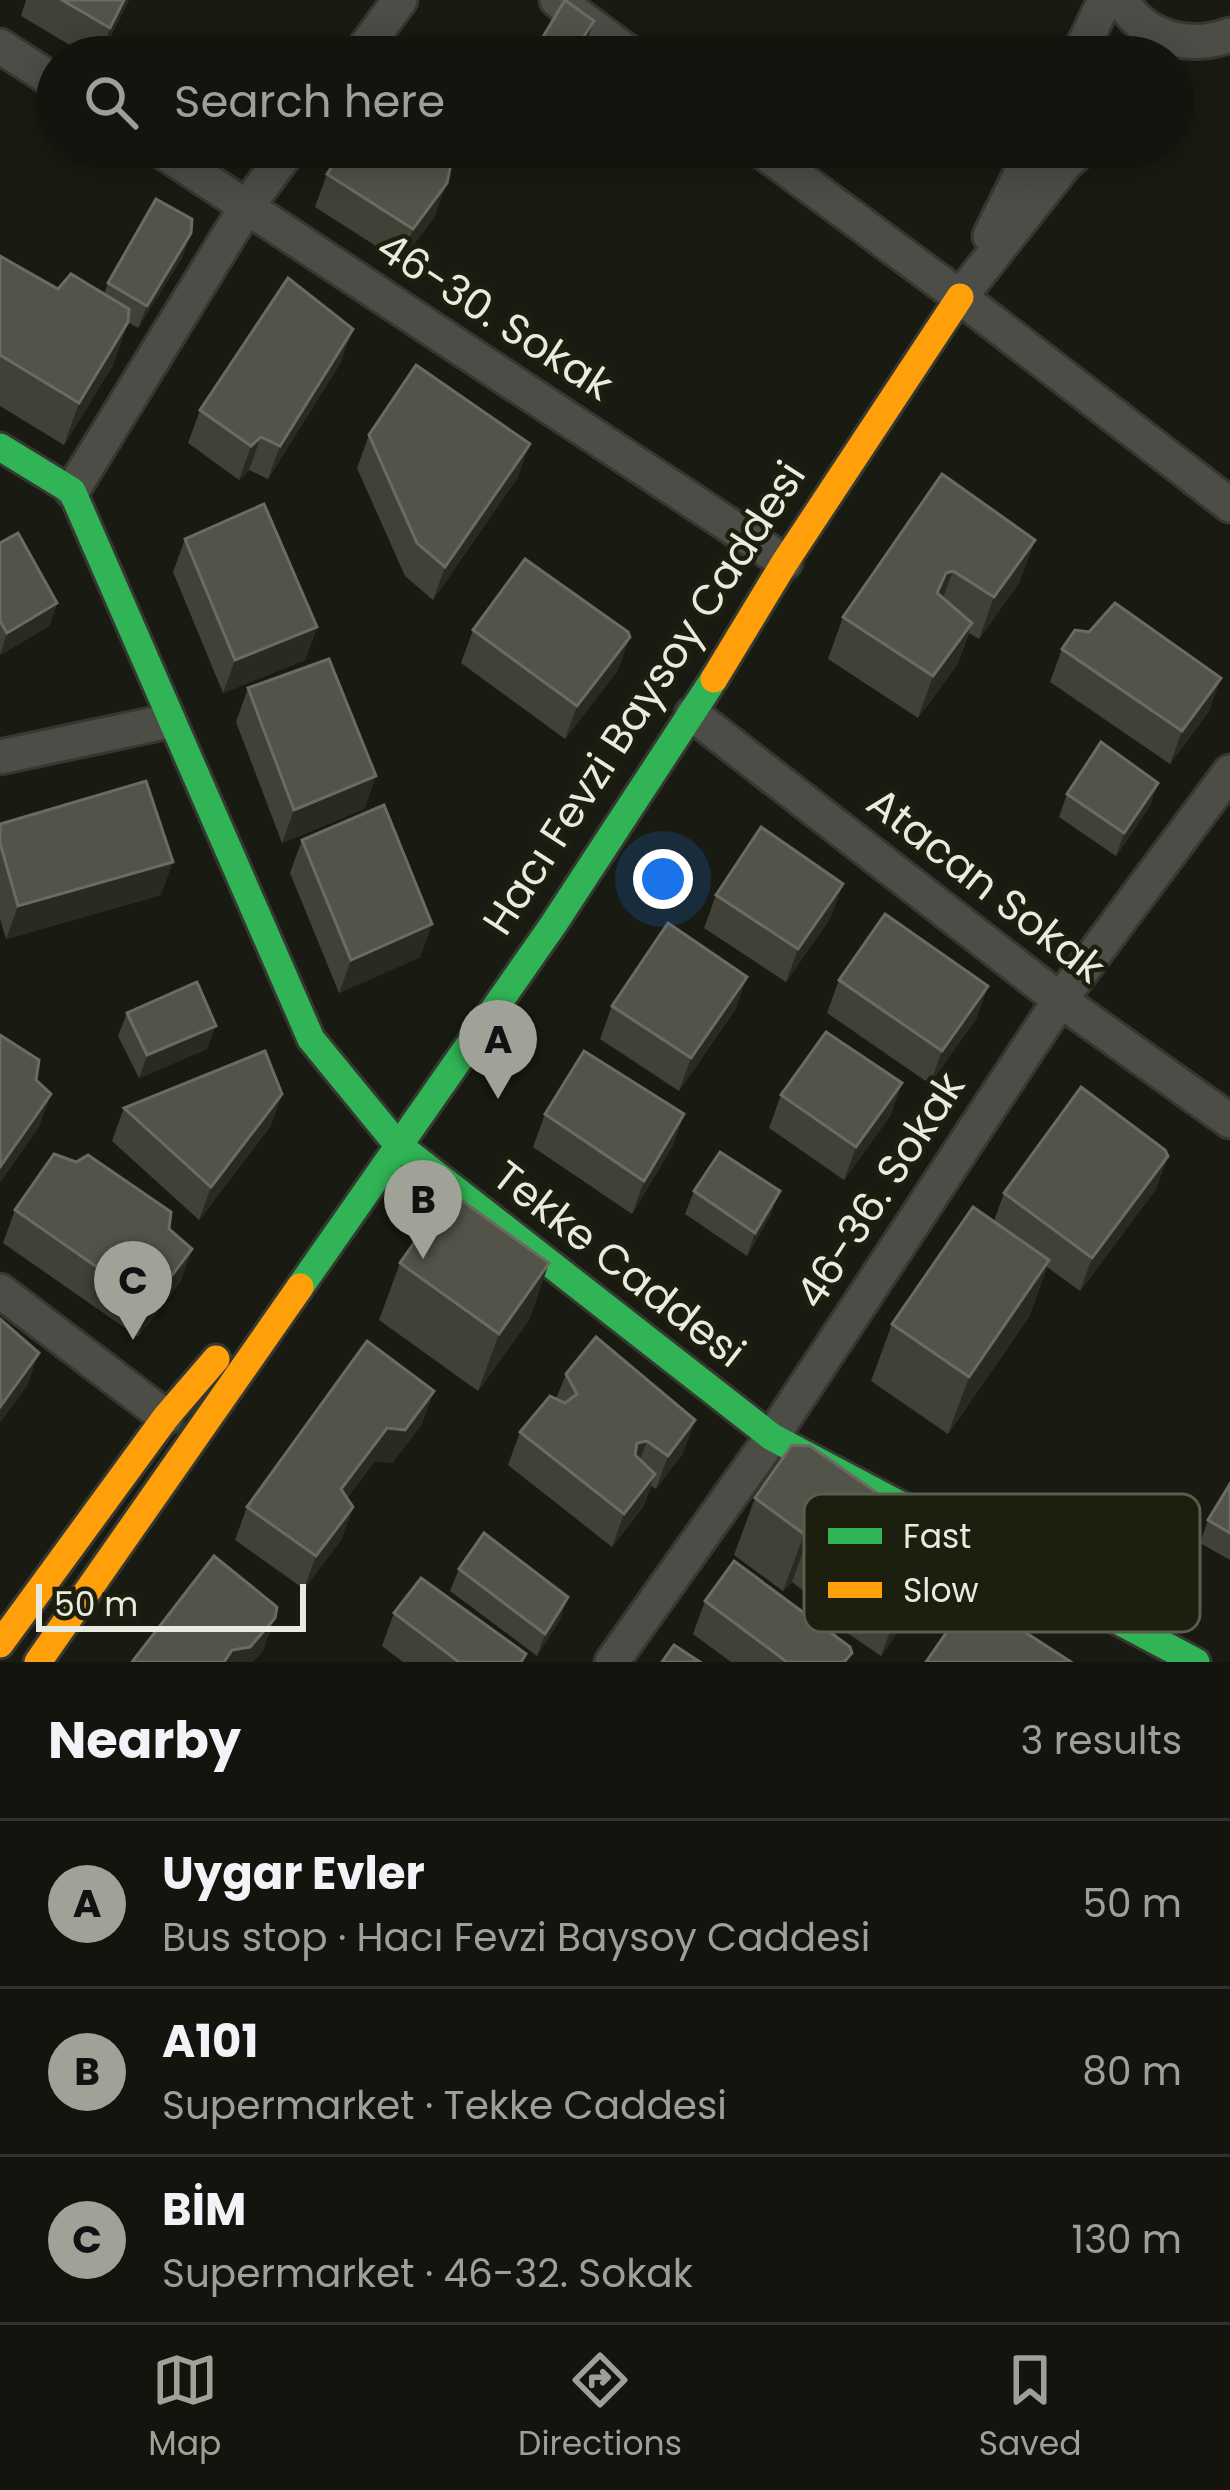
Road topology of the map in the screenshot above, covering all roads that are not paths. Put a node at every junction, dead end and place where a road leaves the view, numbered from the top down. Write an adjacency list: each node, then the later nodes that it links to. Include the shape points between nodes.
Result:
1 (400, 0): 5 (street)
2 (557, 0): 6 (street)
3 (1105, 0): 7 (street)
4 (1121, 0): 8 (street)
5 (373, 36)
6 (606, 36)
7 (1088, 36)
8 (1161, 36)
9 (1225, 37): 10 (street); 12 (street)
10 (1194, 43)
11 (0, 46): 13 (street)
12 (1194, 58)
13 (36, 69)
14 (188, 168): 19 (street, 46-30. Sokak)
15 (275, 168): 19 (street)
16 (785, 168): 20 (street)
17 (1024, 168): 20 (street, Hacı Fevzi Baysoy Caddesi)
18 (1062, 168): 20 (street, Hacı Fevzi Baysoy Caddesi)
19 (247, 206): 22 (street); 24 (street, 46-30. Sokak)
20 (960, 297): 23 (street); 24 (street, Hacı Fevzi Baysoy Caddesi)
21 (0, 447): 22 (street)
22 (72, 491): 26 (street, Tekke Caddesi)
23 (1230, 505)
24 (785, 562): 25 (street, Hacı Fevzi Baysoy Caddesi)
25 (692, 714): 29 (street, Atacan Sokak); 31 (street, Hacı Fevzi Baysoy Caddesi)
26 (169, 721): 27 (street); 31 (street, Tekke Caddesi, via 310,1039)
27 (0, 757)
28 (1230, 772): 29 (street, 46-36. Sokak)
29 (1060, 1000): 30 (street, Atacan Sokak); 34 (street, 46-36. Sokak)
30 (1230, 1120)
31 (397, 1144): 33 (street, Hacı Fevzi Baysoy Caddesi); 34 (street, Tekke Caddesi); 38 (street, Hacı Fevzi Baysoy Caddesi)
32 (0, 1291): 33 (street)
33 (166, 1417): 37 (street, Hacı Fevzi Baysoy Caddesi)
34 (772, 1437): 35 (street, Tekke Caddesi); 39 (street, 46-36. Sokak)
35 (879, 1494)
36 (1139, 1632): 40 (street, Tekke Caddesi)
37 (0, 1644)
38 (38, 1662)
39 (612, 1662)
40 (1196, 1662)

